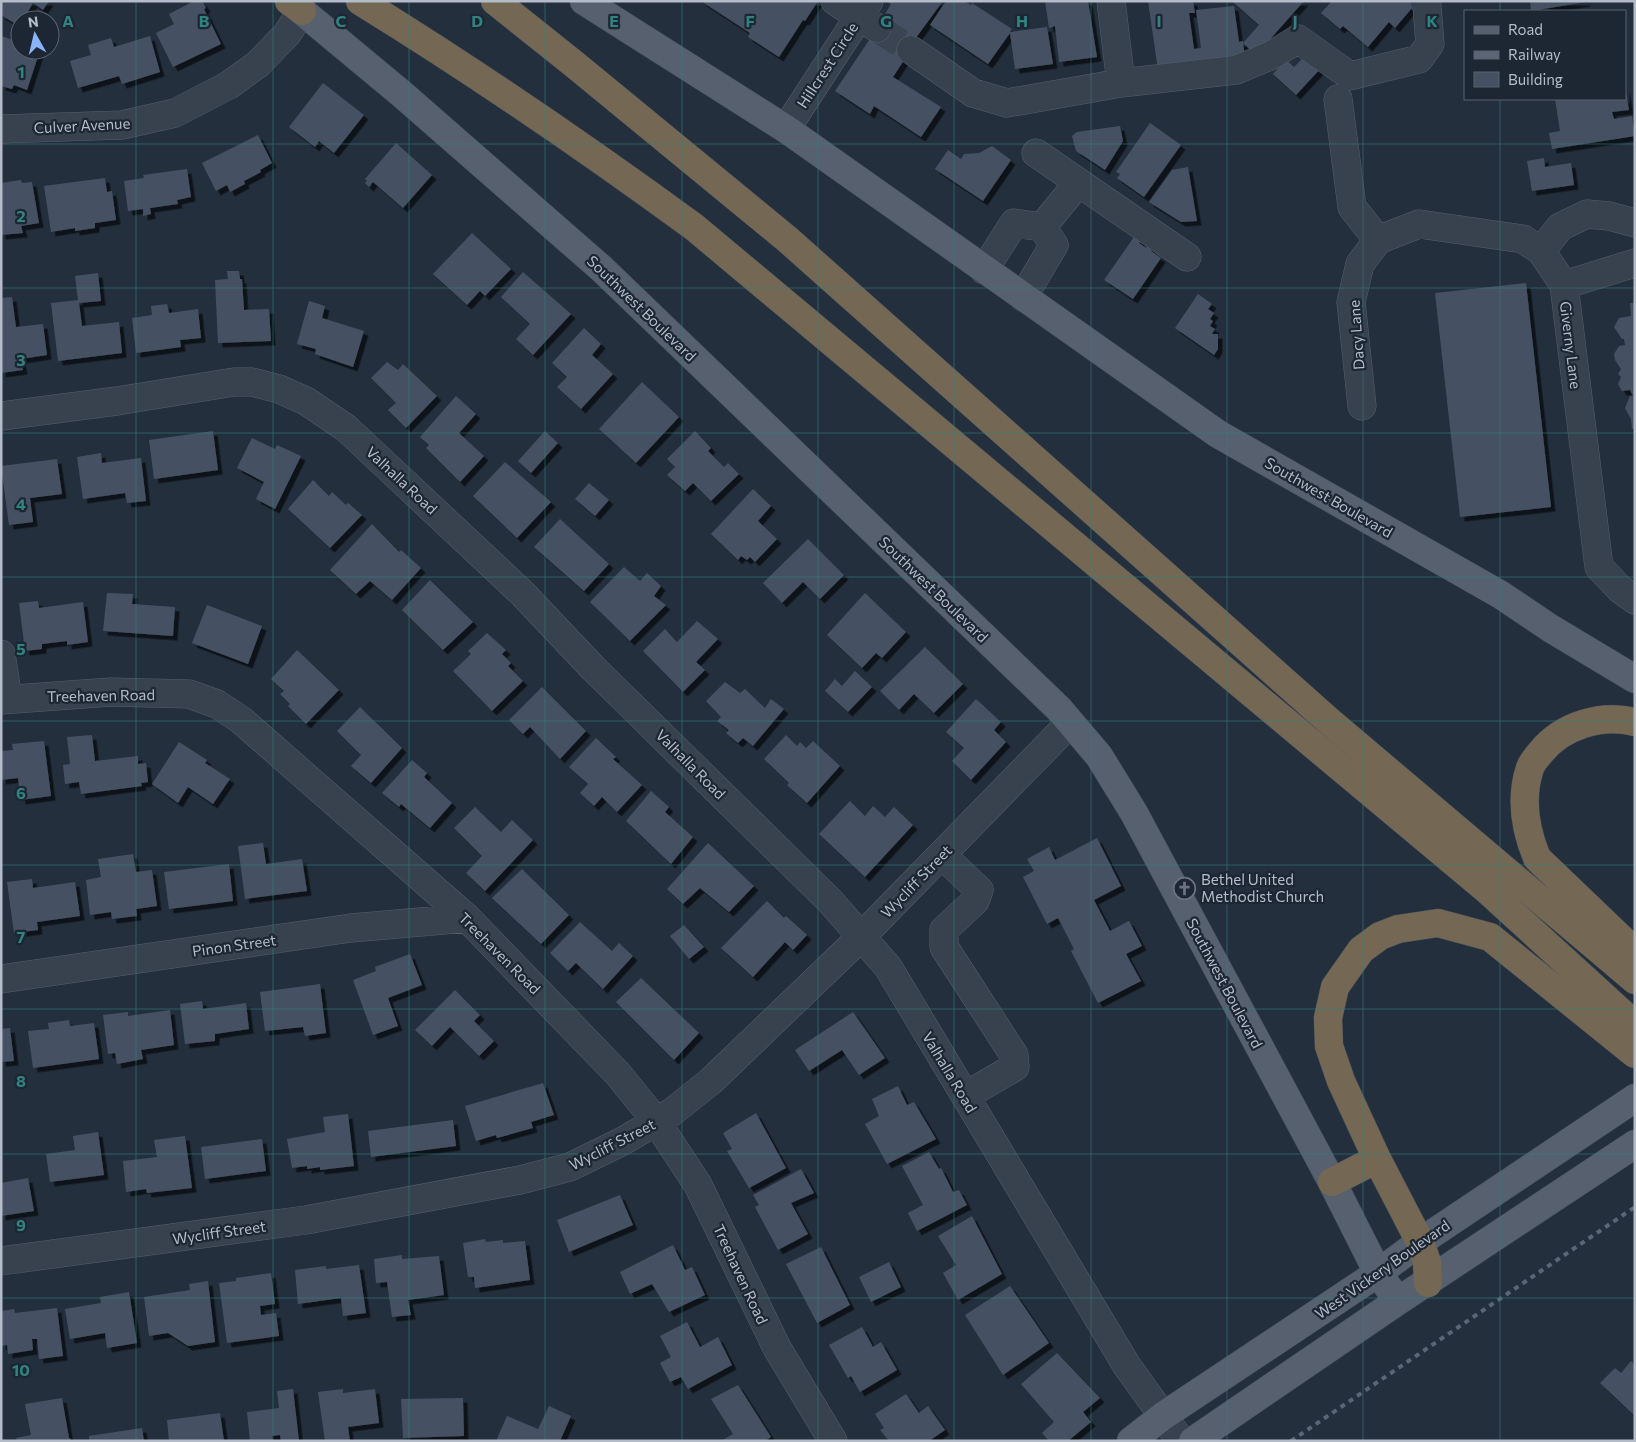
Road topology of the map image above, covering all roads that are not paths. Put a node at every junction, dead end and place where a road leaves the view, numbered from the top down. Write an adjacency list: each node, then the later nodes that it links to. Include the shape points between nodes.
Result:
1 (360, 1): 39 (highway, via 524,106 694,227 1479,884)
2 (495, 1): 38 (highway, via 787,239 1329,721)
3 (584, 1): 12 (main road, Southwest Boulevard)
4 (835, 1): 8 (street)
5 (1111, 1): 10 (street)
6 (1424, 1): 10 (street, via 1430,44 1420,59 1350,76 1298,39 1270,56 1236,70)
7 (296, 6): 13 (street, Culver Avenue, via 287,34 258,64 229,85 176,113 122,126); 32 (main road, Southwest Boulevard, via 602,269 1059,709)
8 (868, 15): 12 (street, Hillcrest Circle)
9 (911, 50): 10 (street, via 973,92 1008,103)
10 (1121, 83)
11 (1338, 100): 18 (street, via 1352,207)
12 (786, 128): 22 (main road, Southwest Boulevard)
13 (1, 129)
14 (1036, 153): 15 (street)
15 (1078, 183): 17 (street); 20 (street)
16 (1635, 223): 19 (street, via 1587,214 1560,227)
17 (1042, 227): 22 (street, via 1014,223); 24 (street, via 1054,245)
18 (1378, 240): 19 (street, Giverny Lane, via 1420,224 1523,239); 25 (street, Dacy Lane, via 1360,264 1351,302)
19 (1541, 251): 23 (street, Giverny Lane)
20 (1187, 257)
21 (1635, 263): 23 (street)
22 (984, 270): 24 (main road, Southwest Boulevard)
23 (1564, 285): 27 (street, Giverny Lane, via 1598,567 1620,590)
24 (1023, 297): 29 (main road, Southwest Boulevard, via 1218,434 1501,595)
25 (1362, 406)
26 (1, 416): 35 (street, Valhalla Road, via 234,382 252,382 279,389 306,401 361,441 522,593 593,668 830,901)
27 (1635, 600)
28 (1, 654): 30 (street)
29 (1635, 679)
30 (5, 699): 34 (street, Treehaven Road, via 111,692 189,694 218,704 242,720)
31 (1635, 722): 36 (highway, via 1620,718 1591,722 1570,728 1546,745 1530,765 1524,804 1529,838 1537,858)
32 (1070, 724): 33 (street, Wycliff Street); 46 (main road, Southwest Boulevard, via 1099,756 1134,813)
33 (942, 854): 35 (street, Wycliff Street); 41 (street, via 979,890 975,901 944,930 944,947 1014,1055 1015,1067)
34 (467, 918): 37 (street, Pinon Street, via 351,928); 43 (street, Treehaven Road, via 618,1074)
35 (861, 937): 41 (street, Valhalla Road, via 888,967); 43 (street, Wycliff Street, via 711,1081)
36 (1635, 952)
37 (1, 979)
38 (1635, 980)
39 (1635, 1025)
40 (1635, 1054): 45 (highway, via 1490,937 1438,923 1398,929 1380,936 1361,950 1335,987 1328,1018 1329,1046 1341,1081)
41 (965, 1096): 52 (street, Valhalla Road, via 1127,1366)
42 (1635, 1098): 47 (main road, West Vickery Boulevard)
43 (656, 1121): 48 (street, Wycliff Street, via 570,1167 520,1180 306,1220); 53 (street, Treehaven Road, via 698,1185 777,1348)
44 (1635, 1144): 50 (main road)
45 (1377, 1159): 46 (highway); 47 (highway)
46 (1332, 1182): 49 (main road, Southwest Boulevard)
47 (1420, 1242): 49 (main road, West Vickery Boulevard); 50 (highway, via 1427,1262)
48 (1, 1261)
49 (1378, 1273): 51 (main road, Southwest Boulevard); 52 (main road, West Vickery Boulevard)
50 (1428, 1283): 51 (main road)
51 (1398, 1302): 56 (main road)
52 (1163, 1416): 54 (main road, West Vickery Boulevard); 55 (street, Valhalla Road)
53 (833, 1441)
54 (1131, 1441)
55 (1181, 1441)
56 (1193, 1441)

